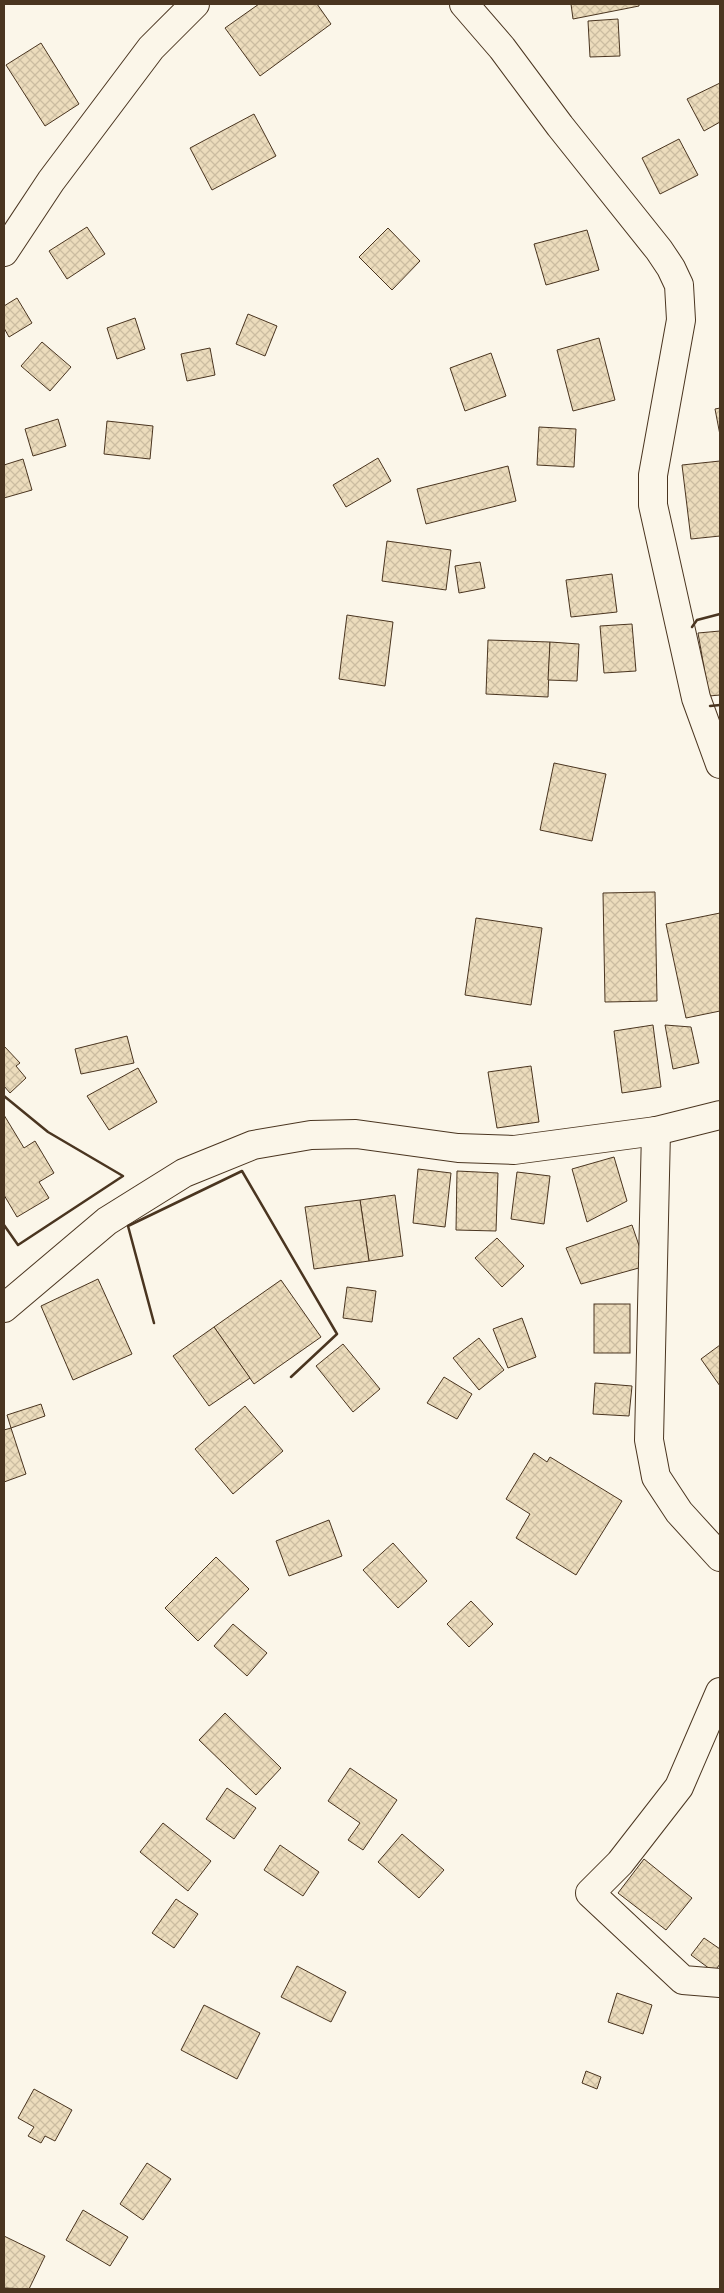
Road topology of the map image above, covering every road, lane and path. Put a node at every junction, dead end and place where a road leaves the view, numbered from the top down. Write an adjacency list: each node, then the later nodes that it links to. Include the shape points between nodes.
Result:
1 (194, 4): 3 (street, via 146,56 51,181)
2 (464, 4): 4 (street, via 659,250 678,285 681,320 653,475 654,505 696,698)
3 (4, 252)
4 (720, 764)
5 (720, 1115): 6 (street)
6 (656, 1131): 7 (street, via 514,1150 458,1148 356,1134 311,1135 252,1145 184,1173 107,1221); 8 (street, via 649,1440 656,1477 679,1512)
7 (4, 1308)
8 (720, 1557)
9 (720, 1692): 10 (street, via 679,1787 620,1863 590,1893 683,1980)
10 (720, 1983)

